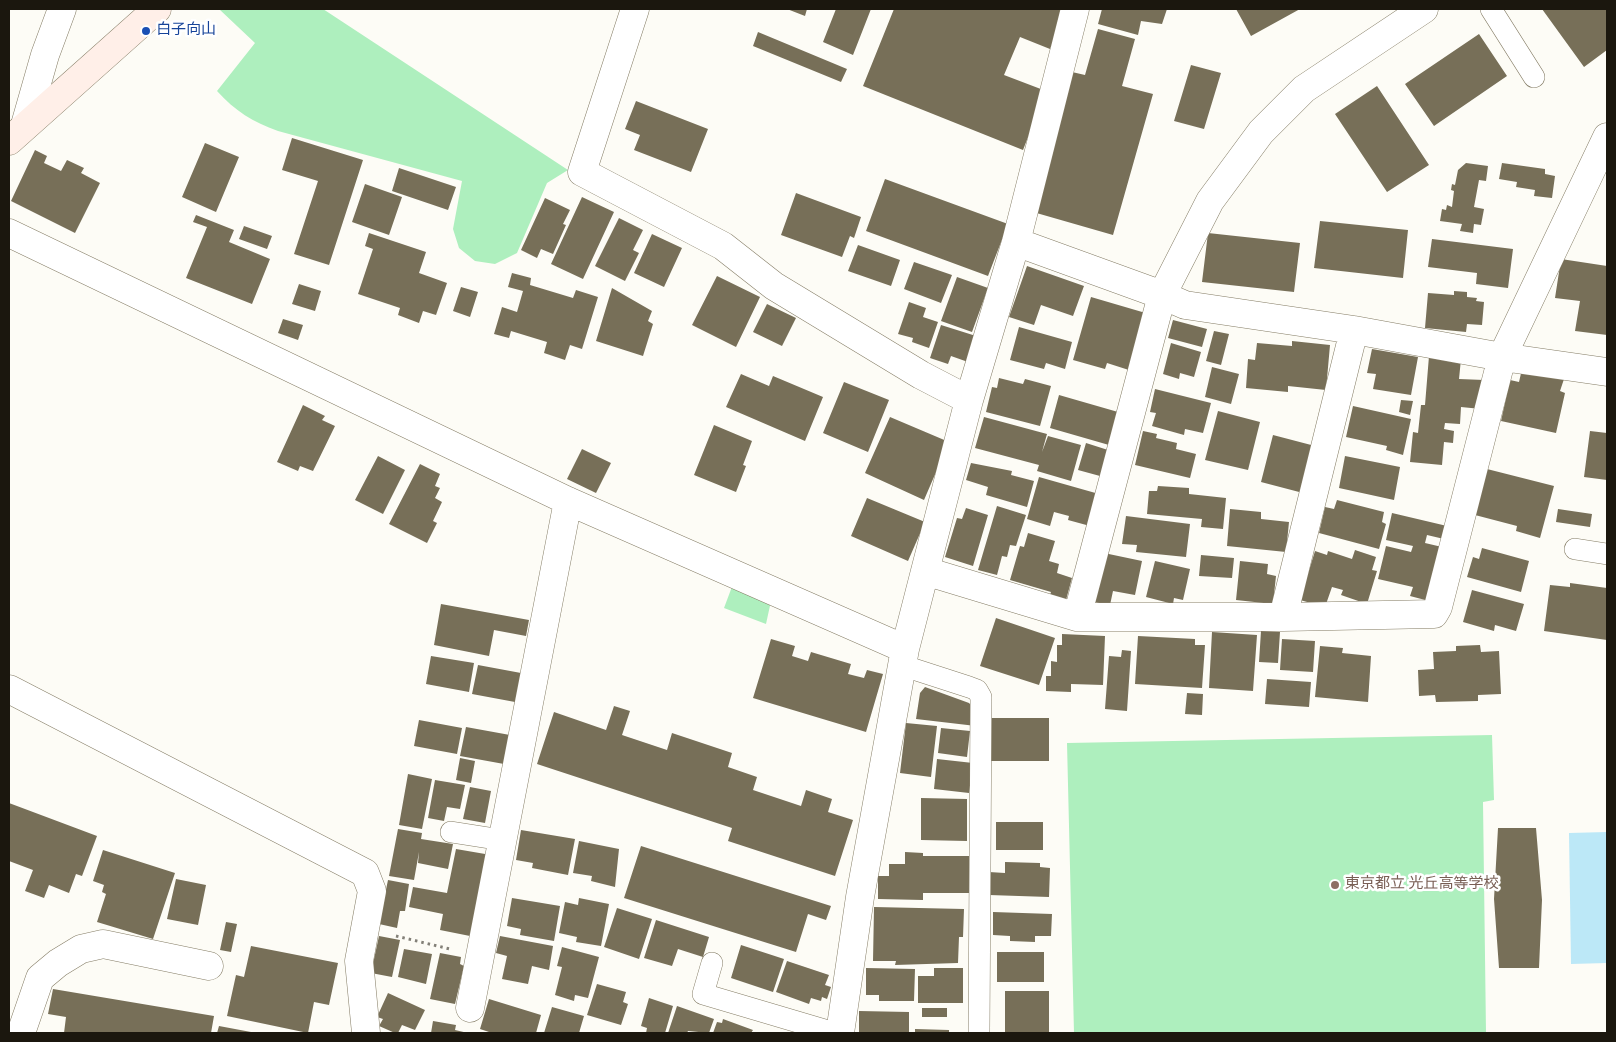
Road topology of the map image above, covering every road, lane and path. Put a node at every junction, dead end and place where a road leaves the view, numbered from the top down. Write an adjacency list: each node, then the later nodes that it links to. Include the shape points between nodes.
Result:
1 (62, 9): 8 (street)
2 (157, 9): 8 (street)
3 (635, 9): 16 (street, via 582,172 722,246 774,286 921,375)
4 (1075, 9): 11 (street)
5 (1424, 9): 12 (street, via 1304,88 1262,132 1210,201)
6 (1492, 9): 7 (lane)
7 (1534, 77)
8 (17, 133)
9 (1607, 137): 14 (street)
10 (9, 233): 17 (street)
11 (1016, 242): 12 (street); 16 (street)
12 (1162, 295): 13 (street, via 1185,306); 21 (street)
13 (1354, 330): 14 (street); 22 (street)
14 (1502, 358): 15 (street); 22 (street, via 1434,614)
15 (1607, 372)
16 (969, 400): 20 (street)
17 (568, 501): 23 (street); 26 (street)
18 (1576, 549): 19 (lane)
19 (1607, 554)
20 (925, 571): 21 (street); 23 (street)
21 (1077, 617): 22 (street)
22 (1283, 617)
23 (903, 657): 35 (street, via 860,896); 36 (lane, via 976,690 981,697)
24 (9, 689): 27 (street, via 365,873 372,891)
25 (451, 832): 26 (lane)
26 (502, 840): 28 (street)
27 (366, 929): 28 (path); 33 (street, via 360,962)
28 (480, 956): 31 (street)
29 (712, 963): 34 (lane, via 704,994)
30 (209, 966): 32 (street, via 103,944 81,949 40,978)
31 (470, 1008)
32 (21, 1033)
33 (366, 1033)
34 (836, 1033)
35 (840, 1033)
36 (979, 1033)

